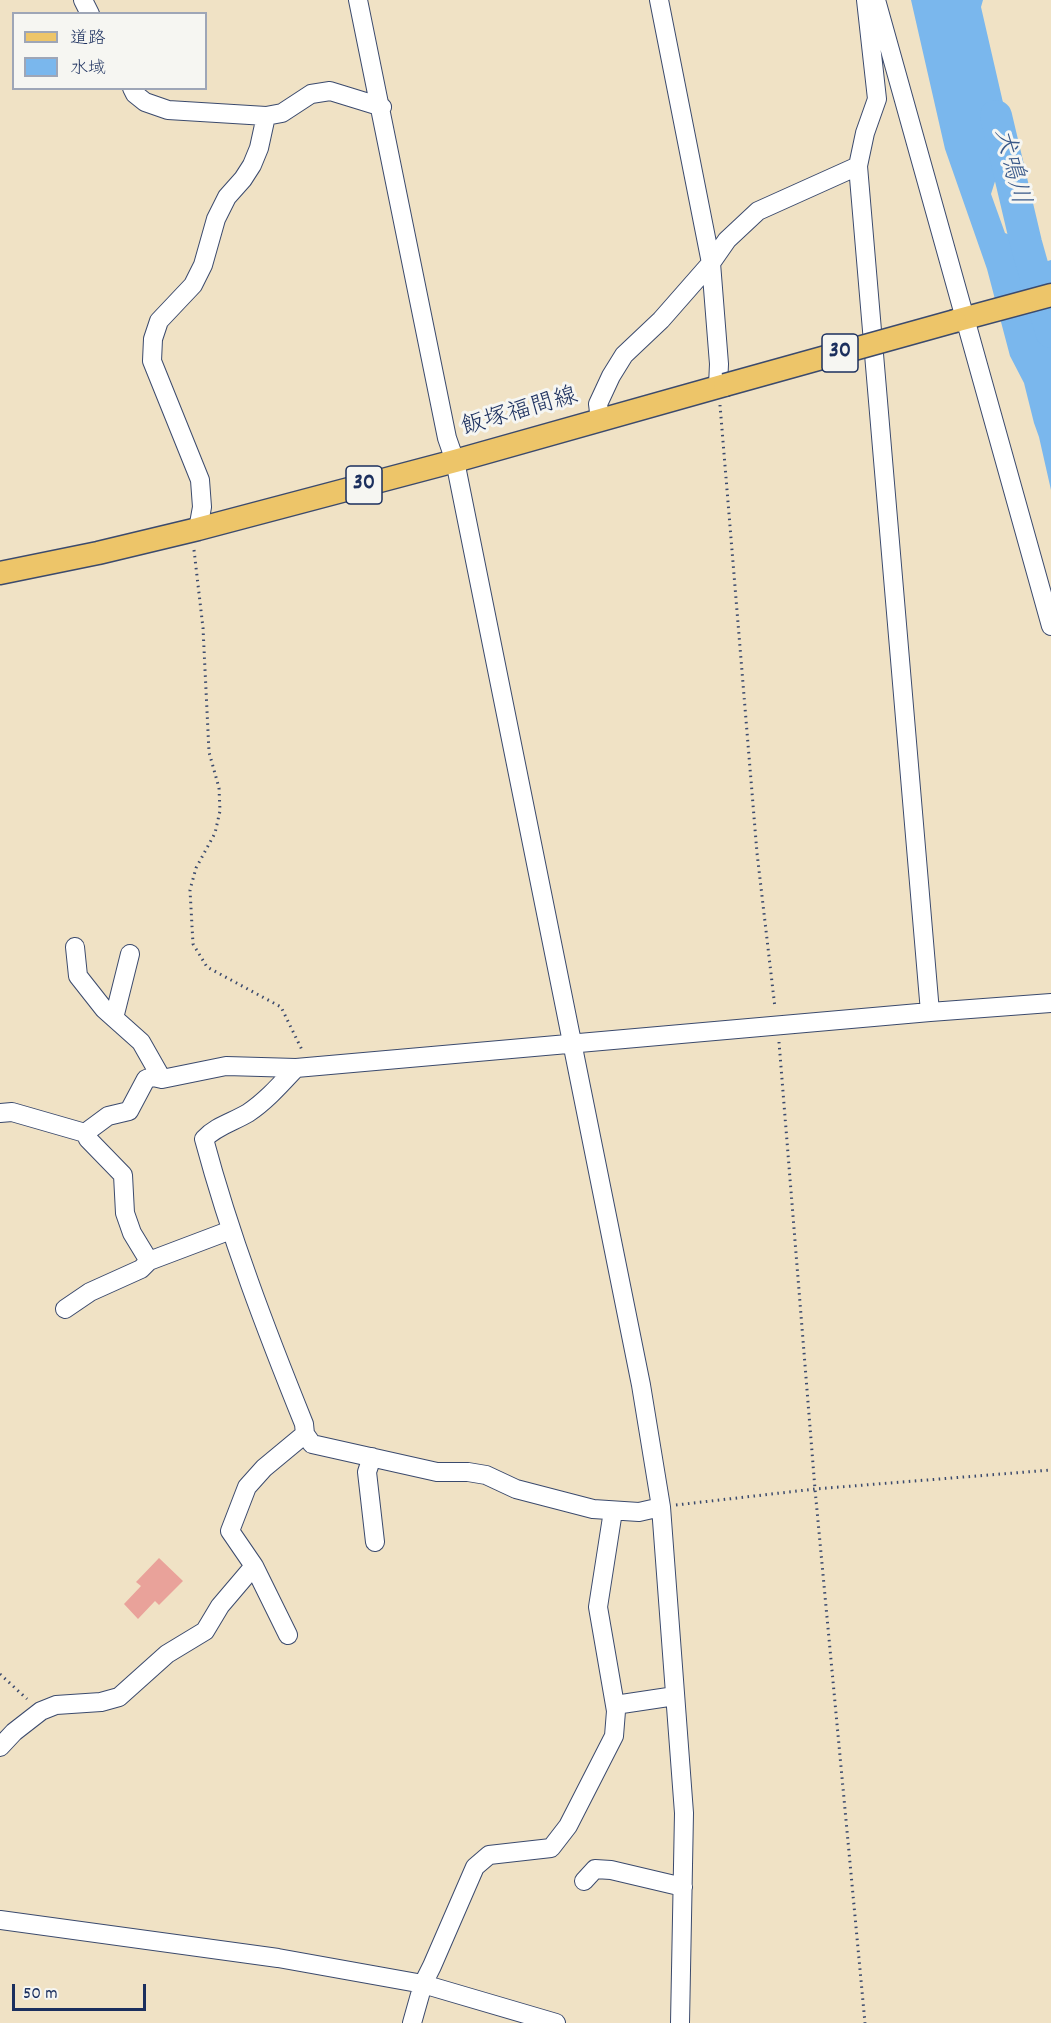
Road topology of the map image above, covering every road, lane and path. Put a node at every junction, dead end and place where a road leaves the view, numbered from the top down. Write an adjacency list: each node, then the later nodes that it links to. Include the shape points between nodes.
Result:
1 (358, 0): 6 (street)
2 (659, 0): 9 (street)
3 (866, 0): 8 (street, via 877,99)
4 (876, 0): 11 (street)
5 (133, 90): 7 (street, via 145,102 168,110)
6 (381, 107): 7 (street, via 330,91 311,94 282,113); 14 (street)
7 (266, 116): 15 (street, via 260,148 216,219 193,285 159,321 153,339 152,361 200,480 202,507)
8 (858, 166): 9 (street, via 758,211 727,240); 21 (street)
9 (711, 263): 12 (street); 13 (street, via 624,355 598,404)
10 (1051, 295): 11 (main road, 飯塚福間線 / 30)
11 (964, 318): 12 (main road, 飯塚福間線 / 30, bridge); 17 (street)
12 (722, 386): 13 (main road, 飯塚福間線 / 30); 23 (path, via 757,853)
13 (600, 420): 14 (main road, 飯塚福間線 / 30)
14 (454, 461): 15 (main road, 飯塚福間線 / 30); 24 (street)
15 (198, 528): 16 (main road, 飯塚福間線 / 30); 25 (path, via 193,543 209,752 219,788 219,811 215,833 196,868 190,890 193,944 207,967 281,1007)
16 (0, 573)
17 (1051, 626)
18 (75, 947): 22 (street, via 78,976)
19 (130, 954): 22 (street)
20 (1051, 1004): 21 (street)
21 (930, 1012): 23 (street)
22 (114, 1018): 26 (street, via 141,1042)
23 (777, 1027): 24 (street); 35 (path)
24 (571, 1044): 25 (street); 36 (street, via 641,1385)
25 (303, 1068): 26 (street, via 226,1066); 29 (street, via 248,1112 204,1139)
26 (162, 1079): 28 (street, via 146,1079 129,1111 108,1116)
27 (0, 1113): 28 (street, via 12,1112)
28 (85, 1133): 30 (street, via 123,1175 125,1213)
29 (231, 1230): 30 (street); 32 (street)
30 (149, 1261): 31 (street)
31 (65, 1309)
32 (305, 1434): 33 (street, via 312,1444); 39 (street, via 264,1468 242,1498 230,1531)
33 (372, 1457): 37 (street, via 437,1472 486,1475 516,1489 593,1509); 38 (street, via 368,1472)
34 (1051, 1470): 35 (path)
35 (815, 1489): 36 (path); 53 (path)
36 (661, 1507): 37 (street, via 639,1512); 42 (street)
37 (613, 1510): 43 (street, via 598,1607)
38 (375, 1542)
39 (254, 1566): 40 (street); 44 (street, via 220,1606 205,1631 167,1654 119,1697)
40 (288, 1635)
41 (0, 1674): 44 (path)
42 (675, 1696): 43 (street); 47 (street, via 684,1813)
43 (615, 1705): 49 (street, via 614,1736 568,1827 551,1848 489,1856 475,1867)
44 (40, 1711): 45 (street)
45 (0, 1747)
46 (584, 1881): 47 (street, via 595,1869)
47 (683, 1887): 52 (street)
48 (0, 1920): 49 (street, via 278,1958)
49 (423, 1984): 50 (street); 51 (street)
50 (412, 2023)
51 (556, 2023)
52 (680, 2023)
53 (865, 2023)

